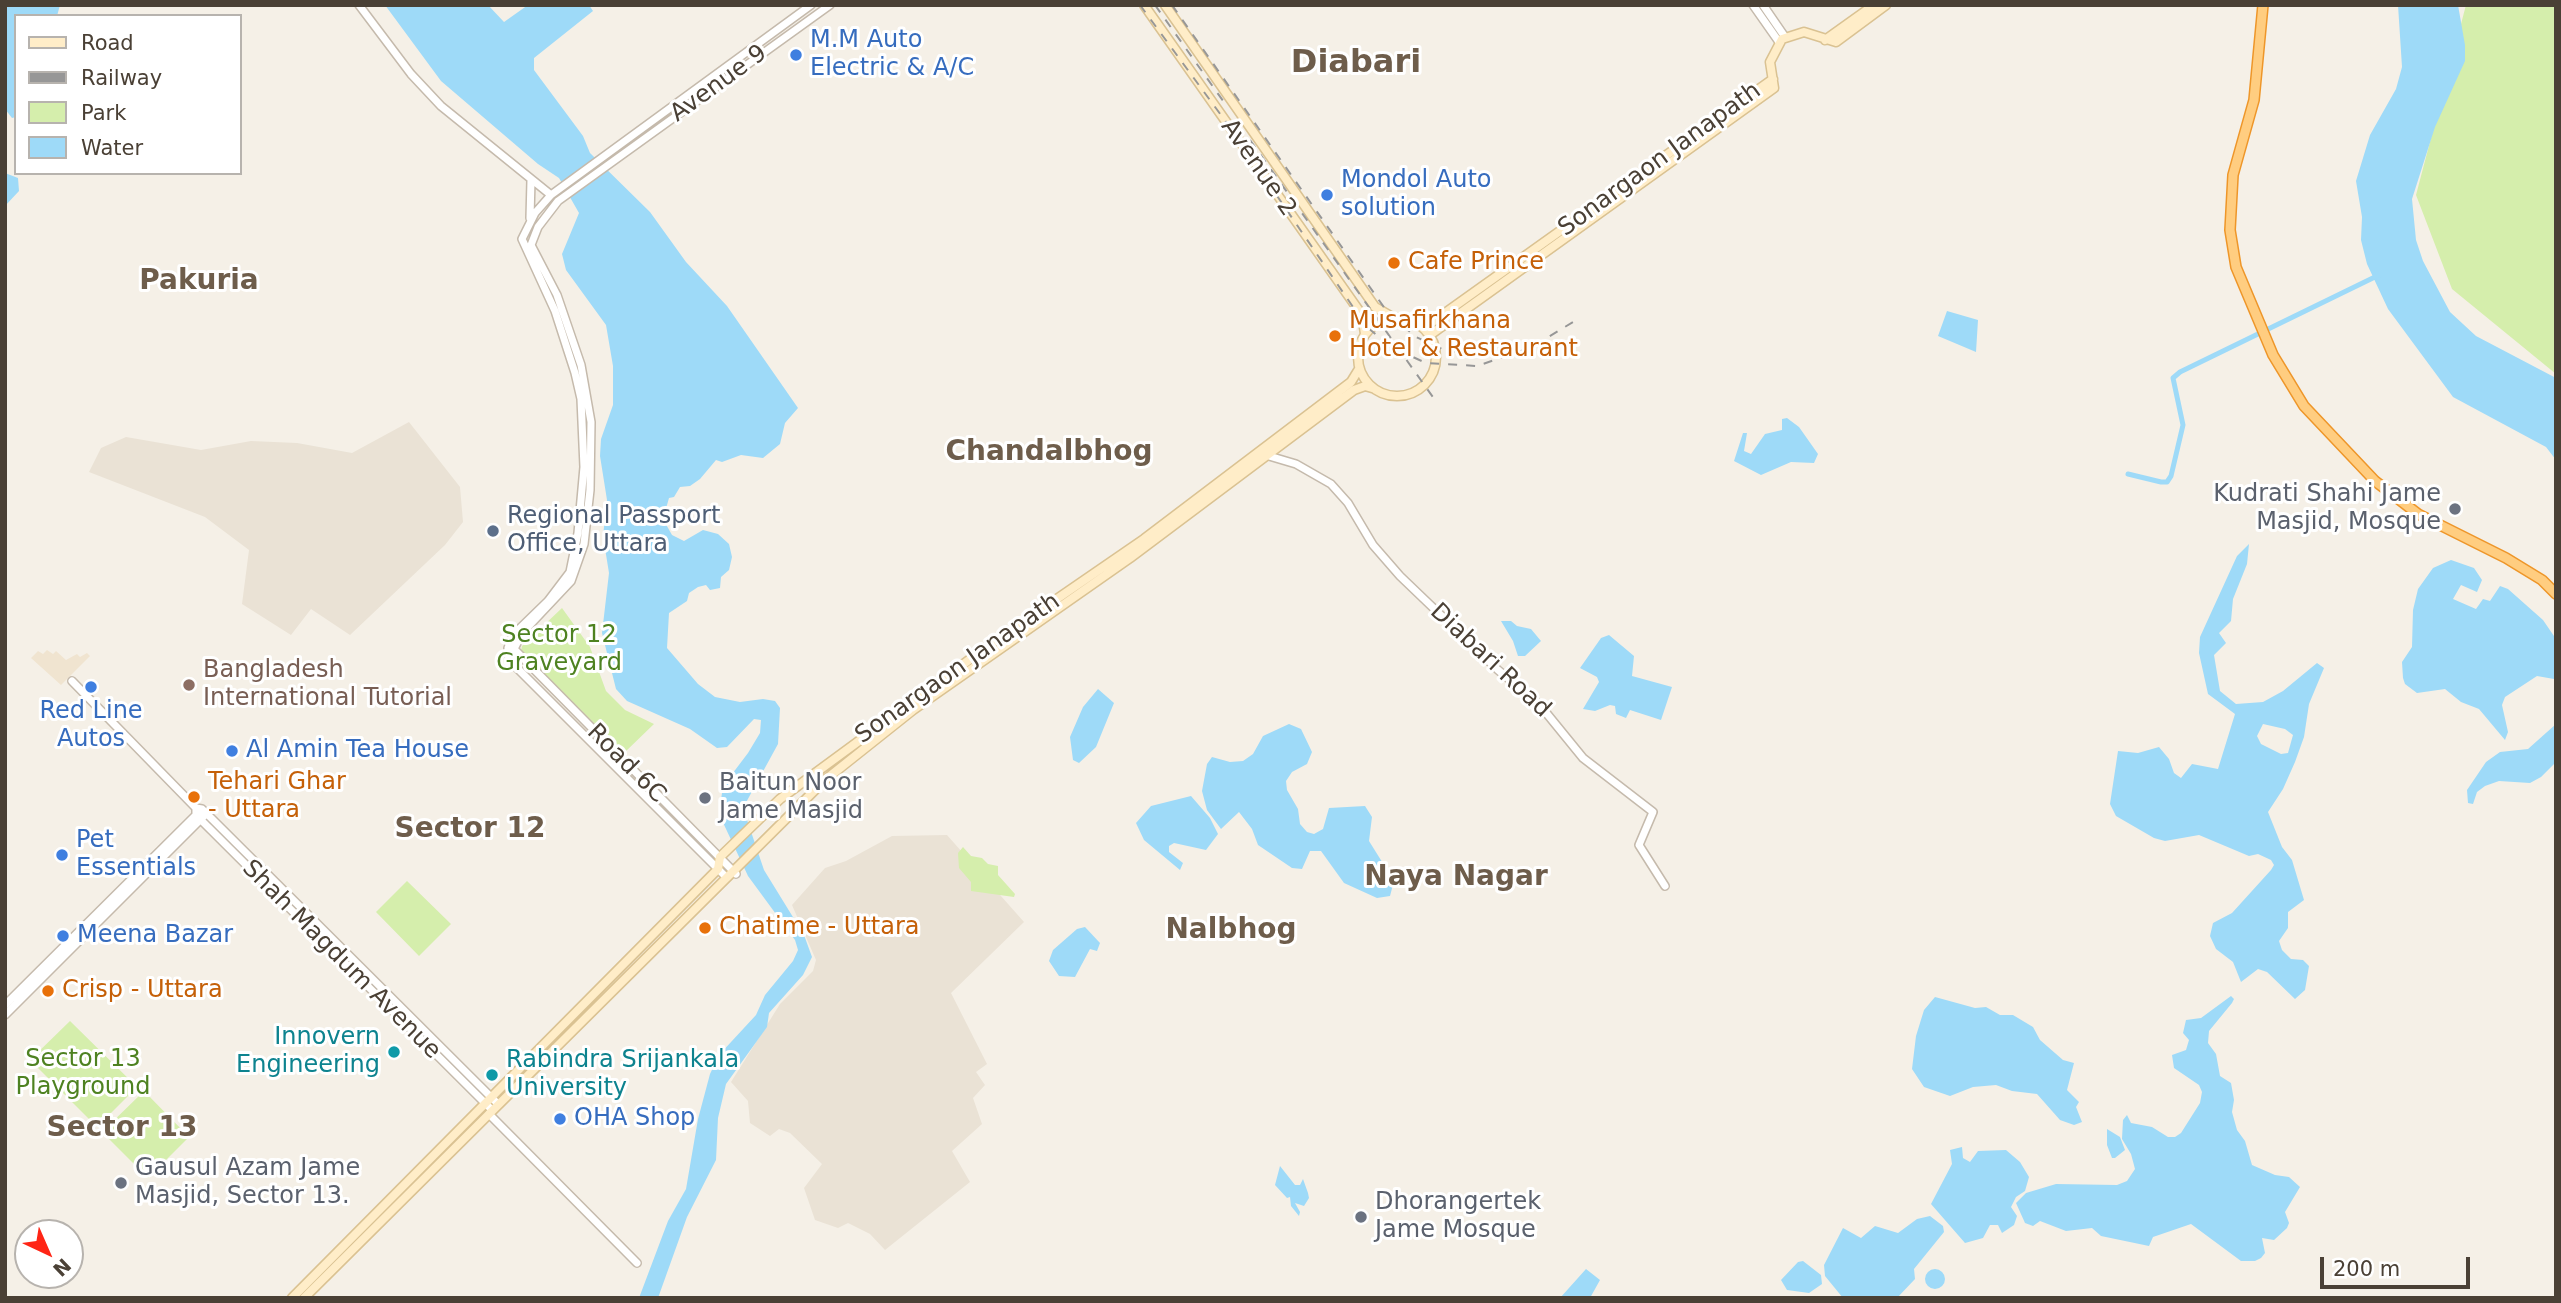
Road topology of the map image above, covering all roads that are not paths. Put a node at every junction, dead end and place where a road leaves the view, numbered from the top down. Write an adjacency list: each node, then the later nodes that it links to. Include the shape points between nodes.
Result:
1 (359, 5): 15 (street, via 441,106)
2 (811, 5): 13 (street, Avenue 9)
3 (830, 5): 14 (street, Avenue 9)
4 (1144, 5): 20 (main road, Avenue 2, via 1362,316)
5 (1165, 5): 18 (main road, Avenue 2, via 1375,307)
6 (1753, 5): 11 (street)
7 (1763, 5): 11 (street)
8 (1874, 5): 12 (main road)
9 (1886, 5): 12 (main road, via 1836,42)
10 (2263, 5): 25 (highway, via 2254,100 2233,175 2230,230 2236,267 2271,350 2304,405 2375,481 2418,514 2506,558)
11 (1779, 36): 12 (main road, via 1804,32); 19 (main road, Sonargaon Janapath, via 1770,62 1774,83)
12 (1825, 40)
13 (617, 146): 14 (street); 16 (street, Avenue 9)
14 (622, 154): 26 (street, Avenue 9, via 558,201 531,245 557,295 586,386 591,422 589,514 571,581 522,633)
15 (531, 180): 16 (street); 17 (street)
16 (553, 194): 17 (street, Avenue 9)
17 (529, 223): 26 (street, via 523,247 555,311 581,399 584,467 570,572 548,601 518,628)
18 (1394, 318): 19 (main road, via 1405,318); 20 (main road)
19 (1427, 332): 22 (main road, via 1436,360 1421,389 1392,397)
20 (1365, 334): 21 (main road, via 1357,354)
21 (1359, 369): 22 (main road); 24 (main road, Sonargaon Janapath, via 1352,382)
22 (1372, 388): 23 (main road, Sonargaon Janapath, via 1354,390)
23 (1269, 456): 24 (main road, Sonargaon Janapath); 36 (street, Diabari Road, via 1296,464 1331,484 1400,576 1539,704 1583,758 1653,812 1639,845)
24 (1234, 477): 30 (main road, Sonargaon Janapath, via 881,722); 32 (main road, Sonargaon Janapath, via 914,710 825,779)
25 (2556, 594)
26 (512, 653): 28 (street, Road 6C); 29 (street, Road 6C)
27 (72, 681): 31 (street, Shah Magdum Avenue)
28 (565, 703): 29 (street); 33 (street, Road 6C)
29 (559, 709): 34 (street, Road 6C)
30 (780, 799): 32 (main road); 33 (main road, Sonargaon Janapath)
31 (200, 813): 37 (street); 38 (street); 39 (street, Shah Magdum Avenue)
32 (792, 813): 35 (main road, Sonargaon Janapath)
33 (723, 854): 34 (main road); 35 (street, Road 6C)
34 (718, 869): 35 (street, Road 6C); 39 (main road, Sonargaon Janapath)
35 (733, 871): 39 (main road, Sonargaon Janapath)
36 (1665, 886)
37 (5, 1005)
38 (5, 1015)
39 (491, 1106): 40 (main road, Sonargaon Janapath); 41 (street, Shah Magdum Avenue)
40 (437, 1159): 42 (main road, Sonargaon Janapath); 43 (main road, Sonargaon Janapath)
41 (637, 1262)
42 (292, 1298)
43 (304, 1298)

